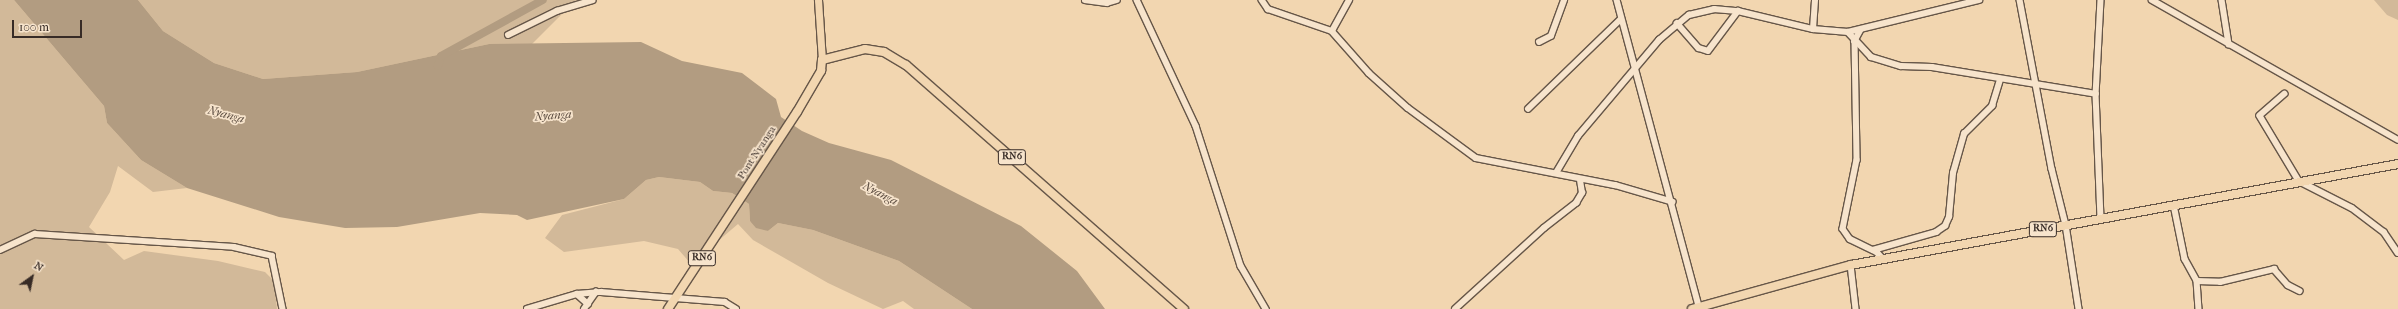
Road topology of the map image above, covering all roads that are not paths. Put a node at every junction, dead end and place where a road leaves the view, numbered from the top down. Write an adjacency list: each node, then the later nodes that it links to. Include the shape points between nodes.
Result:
1 (592, 0): 24 (street, via 557,11)
2 (818, 0): 30 (main road)
3 (1085, 0): 4 (street, via 1107,3)
4 (1117, 0)
5 (1137, 0): 66 (street, via 1196,126 1241,266)
6 (1262, 0): 22 (street, via 1268,10)
7 (1349, 0): 22 (street)
8 (1564, 0): 26 (street, via 1551,36)
9 (1616, 0): 18 (street)
10 (1815, 0): 20 (street)
11 (1979, 0): 21 (street)
12 (2020, 0): 33 (street)
13 (2101, 0): 34 (street)
14 (2152, 0): 16 (street)
15 (2222, 0): 27 (street)
16 (2159, 3): 27 (street)
17 (1738, 11): 19 (street, via 1699,10); 19 (street, via 1708,50 1699,48); 20 (street)
18 (1621, 19): 31 (street); 36 (street)
19 (1677, 22): 31 (street)
20 (1813, 29): 23 (street)
21 (1861, 30): 23 (street); 25 (street)
22 (1332, 31): 39 (street, via 1369,73 1456,147 1492,163)
23 (1848, 32): 25 (street)
24 (508, 35)
25 (1855, 41): 28 (street); 29 (street)
26 (1539, 42)
27 (2229, 44): 37 (street)
28 (1856, 55): 29 (street); 47 (street, via 1857,160 1843,229 1850,239)
29 (1872, 57): 32 (street, via 1901,66 1932,67)
30 (822, 60): 55 (highway, Pont Nyanga / RN6, via 821,71 797,112); 65 (highway, RN6, via 865,49 899,60)
31 (1636, 69): 39 (street, via 1578,136); 42 (street)
32 (2000, 79): 33 (street); 47 (street, via 1992,106 1964,134 1953,173 1949,218 1944,226 1936,232)
33 (2036, 83): 34 (street); 45 (street)
34 (2096, 94): 44 (street)
35 (2286, 94): 41 (street, via 2260,116)
36 (1528, 109)
37 (2398, 140)
38 (2398, 164): 41 (highway, RN6)
39 (1556, 173): 40 (street)
40 (1580, 180): 42 (street, via 1631,188); 67 (street, via 1580,199)
41 (2299, 181): 43 (highway, RN6); 48 (street, via 2352,208 2384,232)
42 (1673, 202): 58 (street)
43 (2174, 205): 44 (highway, RN6); 51 (street, via 2185,259)
44 (2101, 219): 45 (highway, RN6)
45 (2066, 226): 49 (highway, RN6); 69 (street)
46 (0, 250): 59 (street, via 35,234 234,247 272,256)
47 (1873, 250): 49 (street)
48 (2398, 253)
49 (1883, 259): 50 (highway, RN6)
50 (1851, 265): 58 (highway, RN6); 68 (street)
51 (2197, 281): 52 (street, via 2220,282 2274,269 2288,285); 70 (street)
52 (2300, 291)
53 (596, 292): 54 (street); 55 (street); 57 (street)
54 (576, 294): 57 (street); 60 (street)
55 (676, 297): 56 (street); 62 (highway, RN6)
56 (725, 302): 63 (street); 64 (street)
57 (588, 304): 61 (street)
58 (1695, 308)
59 (283, 309)
60 (527, 309)
61 (584, 309)
62 (668, 309)
63 (726, 309)
64 (736, 309)
65 (1184, 309)
66 (1266, 309)
67 (1455, 309)
68 (1856, 309)
69 (2079, 309)
70 (2199, 309)

